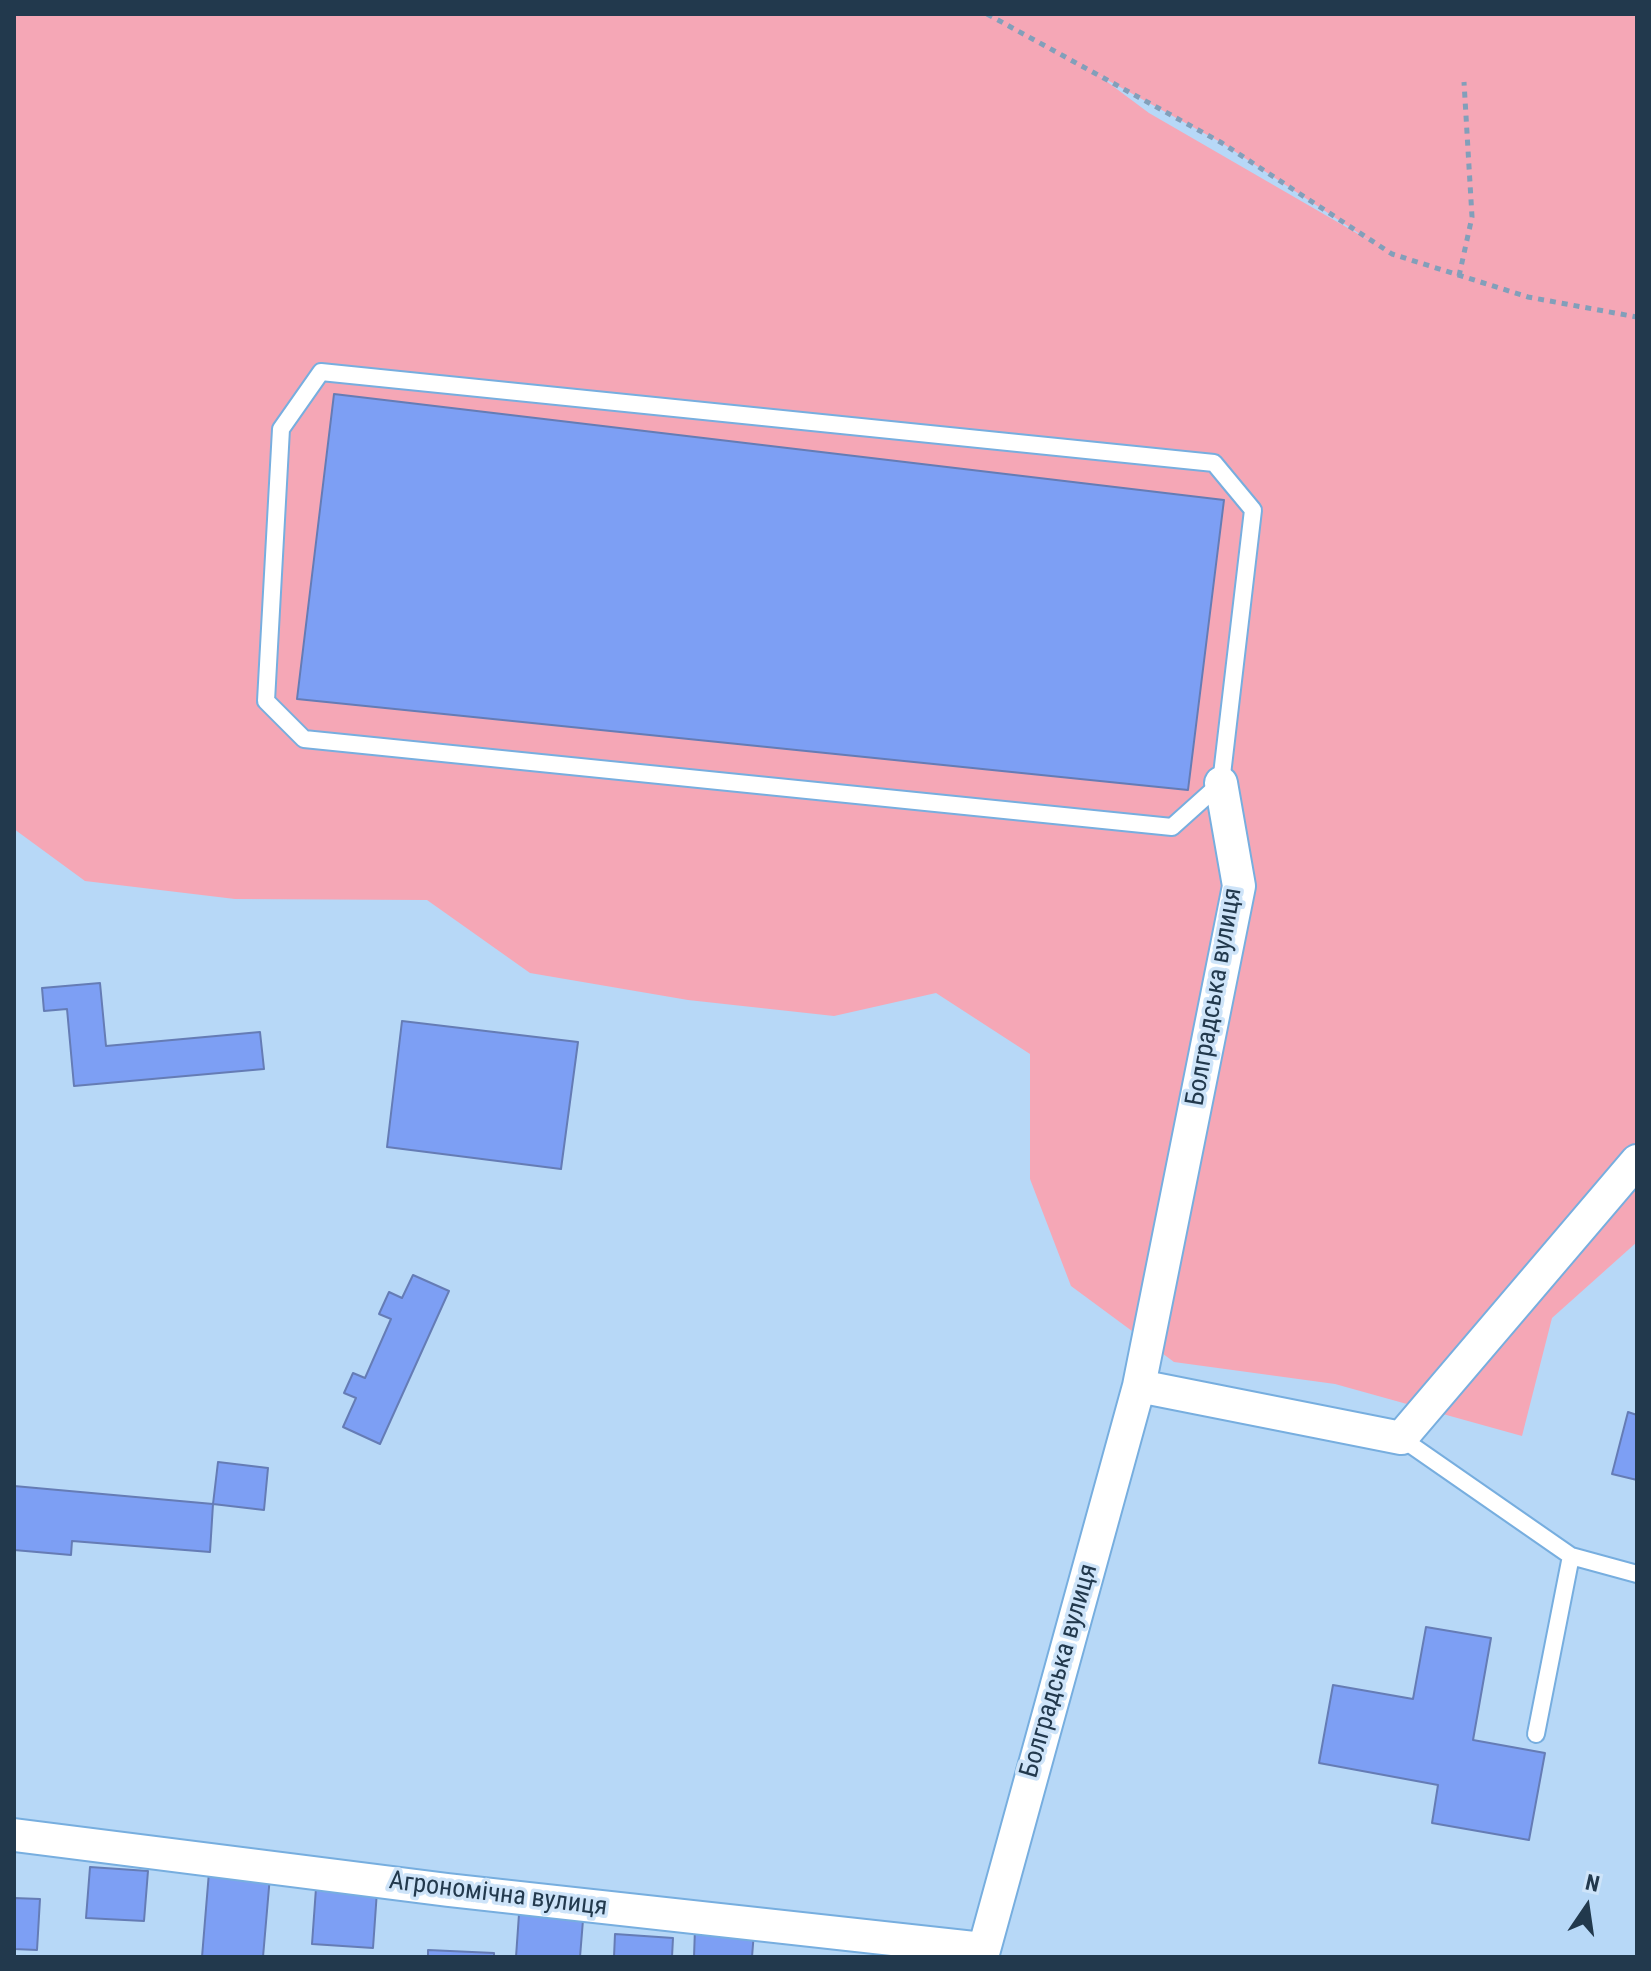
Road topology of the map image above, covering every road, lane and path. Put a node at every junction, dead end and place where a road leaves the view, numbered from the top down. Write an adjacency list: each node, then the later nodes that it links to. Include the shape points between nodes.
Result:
1 (987, 14): 3 (path, via 1222,143 1392,254)
2 (1464, 82): 3 (path, via 1472,217)
3 (1459, 276): 4 (path, via 1528,297)
4 (1637, 317)
5 (1221, 783): 5 (lane, Болградська вулиця, via 1172,827 304,739 266,701 281,429 321,372 1214,463 1253,510); 7 (street, Болградська вулиця, via 1239,886)
6 (1637, 1161): 8 (street)
7 (1139, 1386): 8 (street); 13 (street, Болградська вулиця)
8 (1401, 1438): 9 (lane)
9 (1571, 1556): 10 (lane); 11 (lane)
10 (1637, 1574)
11 (1536, 1734)
12 (14, 1835): 13 (street, Агрономічна вулиця)
13 (983, 1953)

